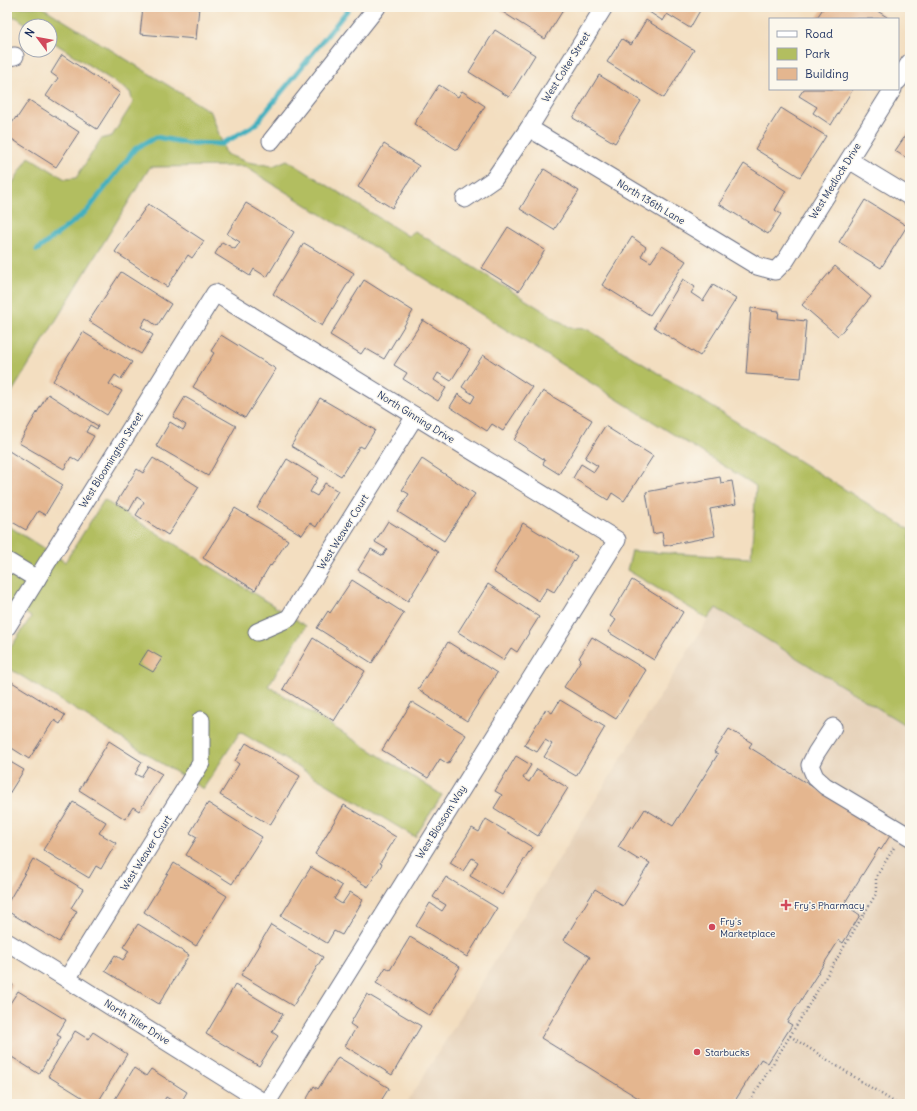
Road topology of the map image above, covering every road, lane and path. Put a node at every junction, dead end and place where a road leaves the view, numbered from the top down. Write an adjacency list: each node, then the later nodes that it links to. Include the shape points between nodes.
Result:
1 (377, 7): 7 (street)
2 (604, 7): 6 (street, West Colter Street)
3 (910, 62): 4 (street)
4 (899, 79)
5 (892, 90): 8 (street, West Medlock Drive)
6 (529, 128): 10 (street, West Colter Street, via 494,180); 11 (street, North 136th Lane, via 756,266)
7 (271, 141)
8 (849, 160): 9 (street); 11 (street, West Medlock Drive, via 786,260)
9 (910, 197)
10 (465, 199)
11 (775, 271)
12 (216, 293): 13 (street, North Ginning Drive); 16 (street, West Bloomington Street)
13 (415, 416): 14 (street, North Ginning Drive); 18 (street, West Weaver Court, via 289,618)
14 (617, 540): 25 (street, West Blossom Way)
15 (7, 561): 16 (street)
16 (37, 579): 17 (street, West Bloomington Street)
17 (7, 627)
18 (257, 632)
19 (201, 720): 23 (street, West Weaver Court, via 202,763)
20 (833, 727): 21 (street, via 810,765 815,777 825,786)
21 (907, 835): 24 (path, via 876,877 876,894)
22 (7, 942): 23 (street, North Tiller Drive)
23 (67, 979): 25 (street, North Tiller Drive)
24 (790, 1036): 26 (path); 27 (path)
25 (266, 1104)
26 (748, 1104)
27 (897, 1104)

